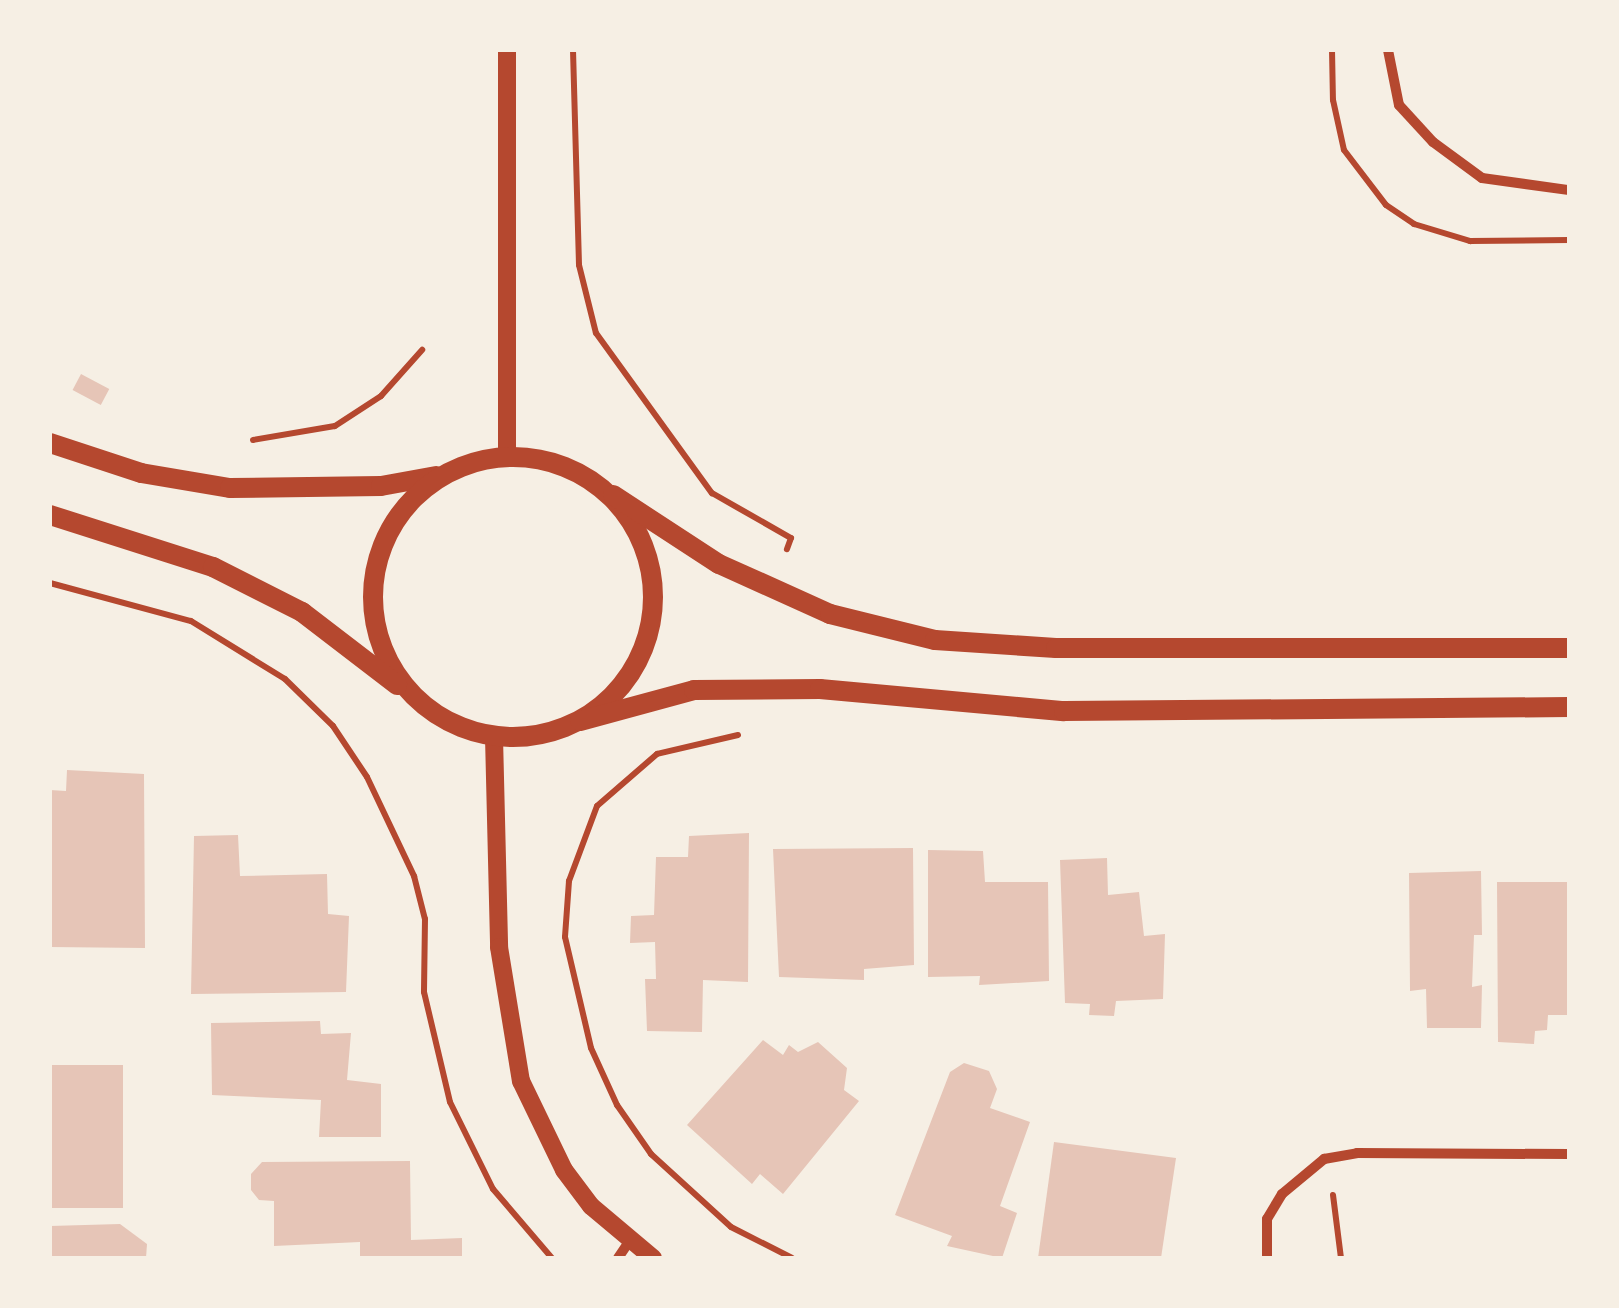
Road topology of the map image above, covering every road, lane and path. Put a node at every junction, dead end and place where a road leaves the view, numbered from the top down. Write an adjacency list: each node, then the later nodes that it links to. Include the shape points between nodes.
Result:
1 (507, 50): 10 (street)
2 (573, 50): 15 (path, via 579,264 596,334 712,493 791,538)
3 (1332, 50): 6 (path, via 1344,150 1386,206 1414,224 1470,241)
4 (1388, 50): 5 (street, via 1400,105 1432,142 1482,178)
5 (1569, 190)
6 (1569, 240)
7 (422, 350): 8 (path, via 382,396 335,426)
8 (253, 440)
9 (50, 443): 11 (main road, via 141,473 230,488 381,486)
10 (507, 454): 11 (main road); 12 (main road, via 558,462)
11 (438, 476): 18 (main road, via 398,514 374,571 374,626 392,670)
12 (613, 495): 15 (main road, via 719,564); 20 (main road, via 634,522 655,591 648,639 621,687)
13 (50, 515): 18 (main road, via 213,567 302,612)
14 (50, 583): 25 (path, via 191,621 285,679 333,726 366,776 418,890 425,918 424,992 450,1102 493,1189)
15 (771, 588): 16 (main road, via 830,614 936,640 1056,648)
16 (1569, 648)
17 (755, 690): 19 (main road, via 1064,711); 20 (main road, via 694,690); 28 (path, via 752,733 656,754 597,806 569,881 565,937 591,1048 618,1105 652,1154 732,1227)
18 (414, 698): 21 (main road, via 445,721)
19 (1569, 707)
20 (580, 721): 21 (main road, via 538,736)
21 (494, 737): 24 (street, via 499,947 520,1082 564,1170 591,1206)
22 (1569, 1154): 23 (street, via 1357,1153)
23 (1317, 1164): 29 (street, via 1282,1194 1268,1219); 30 (path, via 1341,1222)
24 (631, 1239): 26 (street); 27 (street)
25 (552, 1258)
26 (618, 1258)
27 (653, 1258)
28 (792, 1258)
29 (1267, 1258)
30 (1340, 1258)

